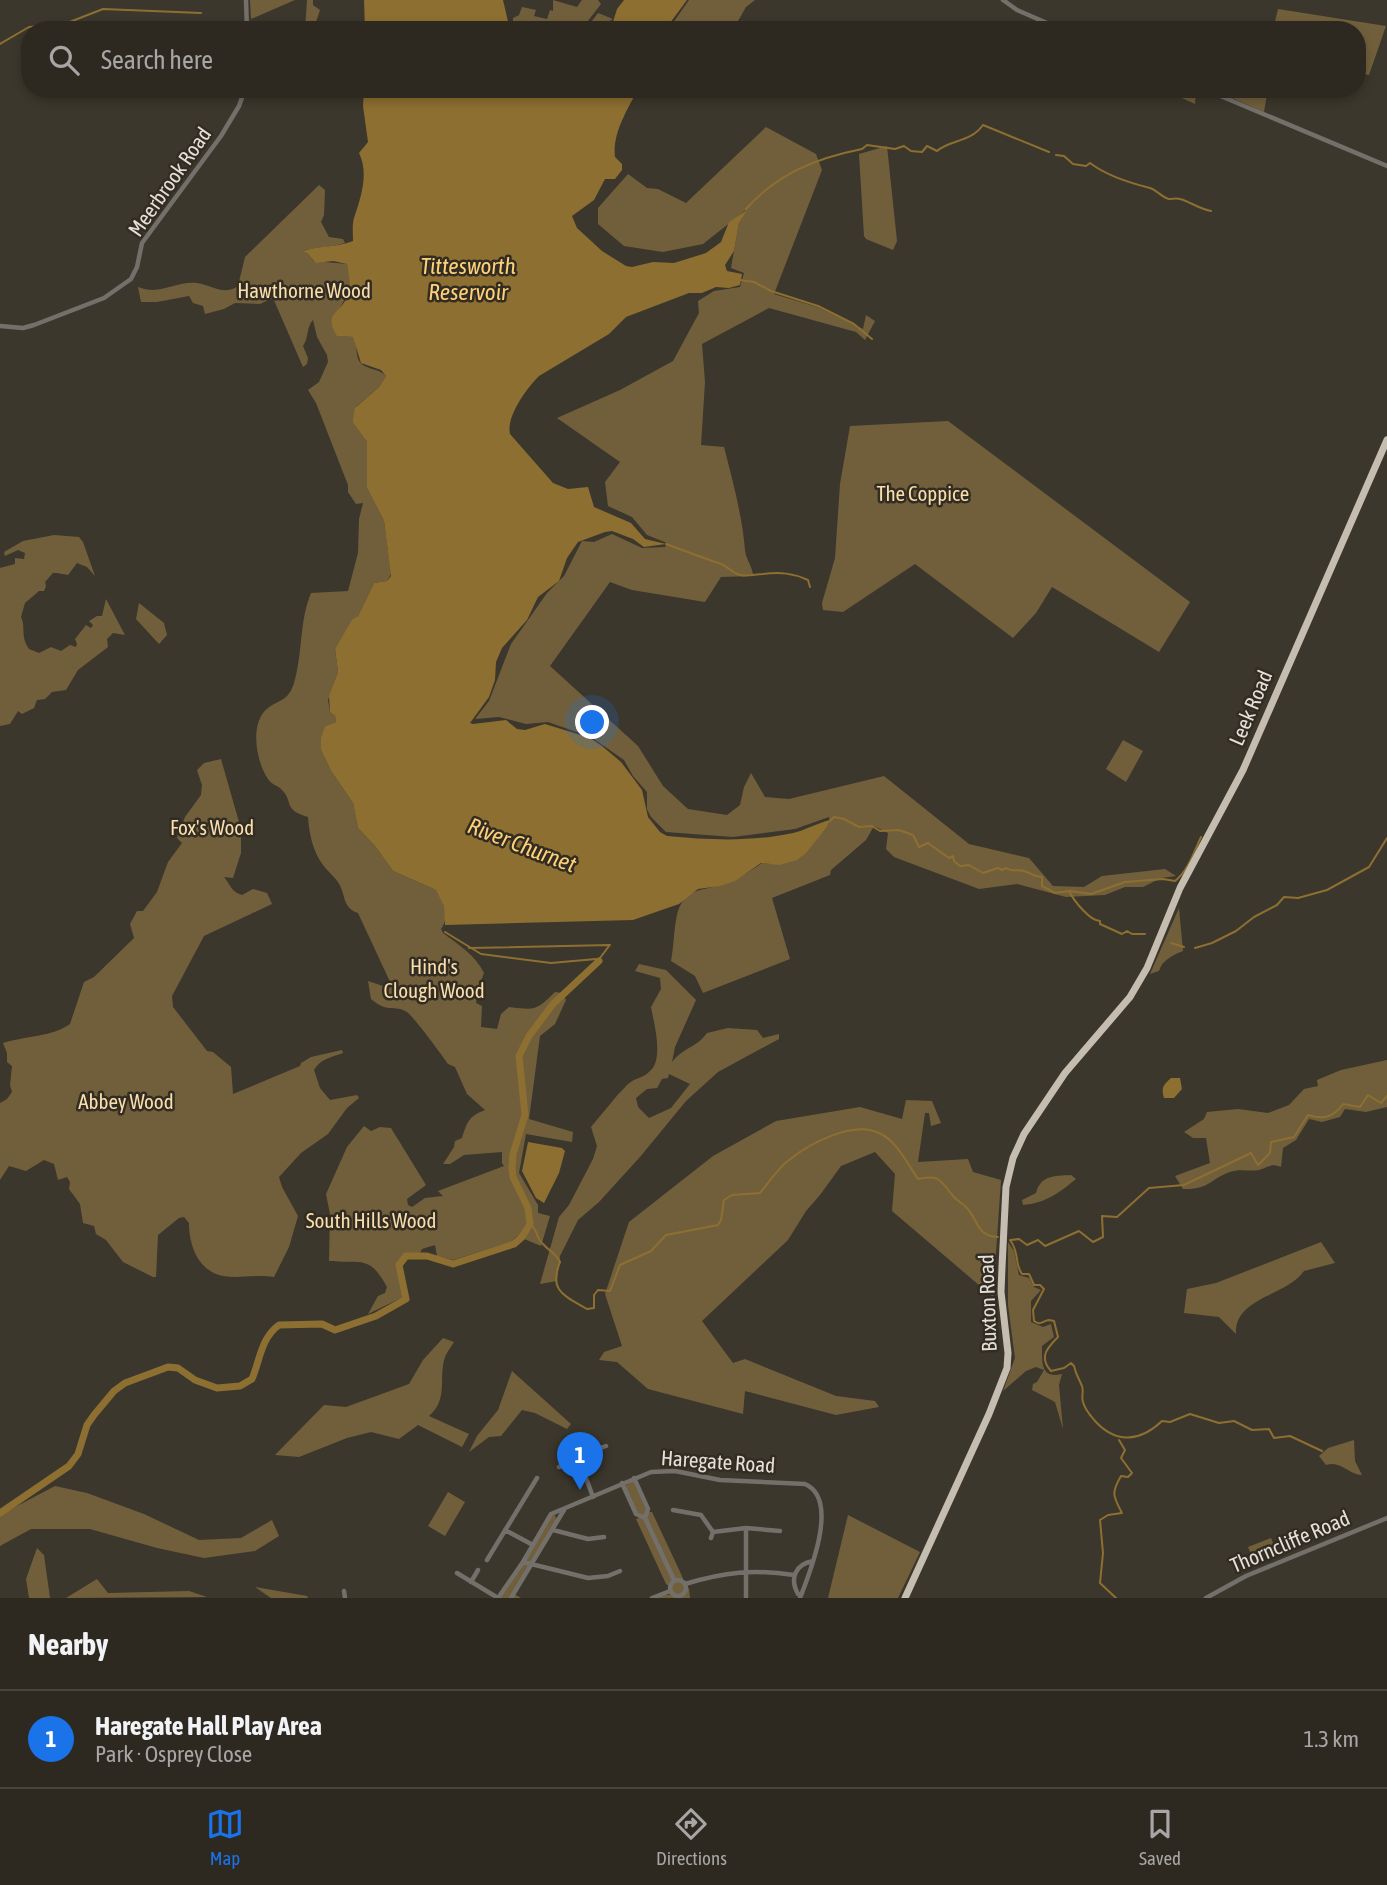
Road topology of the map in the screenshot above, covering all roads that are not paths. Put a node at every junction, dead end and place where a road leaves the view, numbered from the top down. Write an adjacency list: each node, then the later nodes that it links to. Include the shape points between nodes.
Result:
1 (246, 0): 3 (street)
2 (1003, 0): 4 (street)
3 (247, 21)
4 (1042, 21)
5 (242, 98): 8 (street, Meerbrook Road, via 221,136 142,243 127,283 104,298 34,325)
6 (1225, 98): 7 (street)
7 (1387, 166)
8 (0, 326)
9 (1387, 440): 10 (highway, Leek Road, via 1243,770 1184,879)
10 (1137, 985): 53 (highway, Buxton Road, via 1065,1073 1013,1158 1006,1187 1002,1267 1007,1368)
11 (606, 1446): 12 (street, via 578,1456)
12 (580, 1460): 13 (street); 17 (street)
13 (559, 1467)
14 (537, 1478): 25 (street)
15 (634, 1478): 16 (street, Haregate Road); 21 (street, via 648,1509); 33 (street, Haregate Road, via 669,1471 720,1480 805,1484 816,1491 821,1506)
16 (622, 1483): 17 (street, Haregate Road); 21 (street, via 636,1514)
17 (593, 1497): 18 (street, Haregate Road)
18 (565, 1510): 20 (street, Haregate Road); 23 (street, Haregate Road)
19 (673, 1510): 28 (street, via 701,1514)
20 (549, 1517): 23 (street, via 555,1516); 31 (street)
21 (645, 1518): 41 (street)
22 (1387, 1518): 54 (street, Thorncliffe Road, via 1246,1576)
23 (557, 1521): 26 (street, Haregate Road)
24 (747, 1528): 27 (street); 28 (street); 38 (street)
25 (505, 1530): 31 (street); 32 (street)
26 (553, 1530): 29 (street, via 582,1538); 35 (street, Haregate Road)
27 (780, 1531)
28 (713, 1532): 30 (street)
29 (604, 1537)
30 (711, 1538)
31 (533, 1545): 34 (street)
32 (487, 1560)
33 (813, 1560): 40 (street); 47 (street)
34 (523, 1562): 35 (street); 49 (street)
35 (532, 1565): 37 (street, via 596,1578); 50 (street, Haregate Road)
36 (478, 1570): 42 (street)
37 (620, 1571)
38 (747, 1571): 40 (street); 43 (street); 52 (street)
39 (457, 1573): 42 (street)
40 (794, 1574): 47 (street, via 794,1588)
41 (674, 1580): 43 (street); 45 (street)
42 (471, 1582): 49 (street)
43 (685, 1584): 46 (street)
44 (344, 1591): 48 (street)
45 (670, 1591): 46 (street); 51 (street)
46 (681, 1597)
47 (801, 1597)
48 (345, 1598)
49 (498, 1598)
50 (510, 1598)
51 (652, 1598)
52 (746, 1598)
53 (905, 1598)
54 (1206, 1598)

